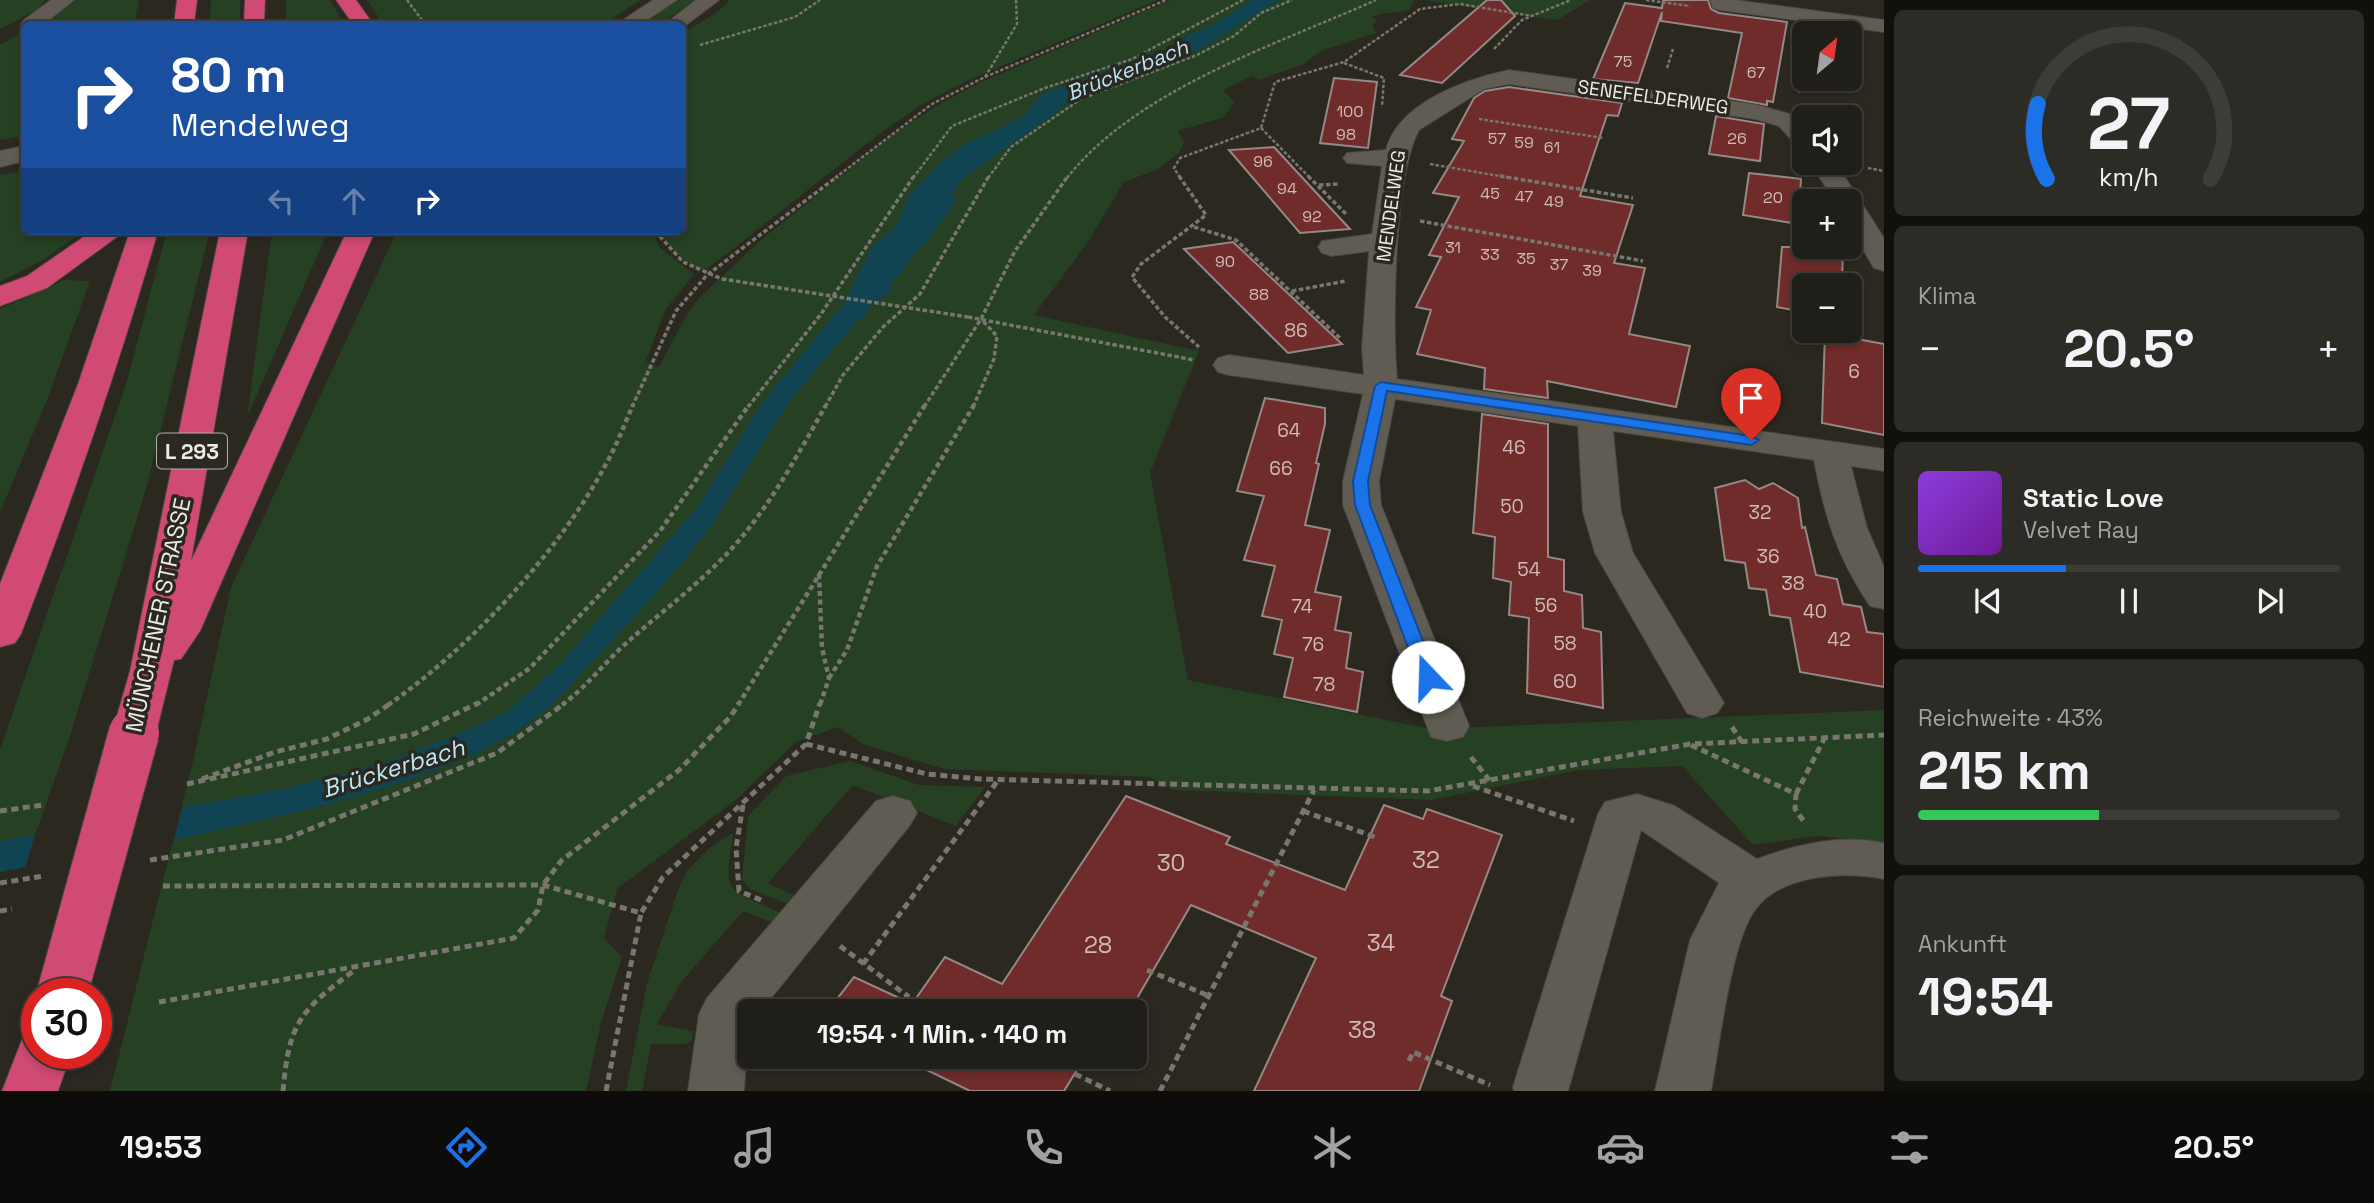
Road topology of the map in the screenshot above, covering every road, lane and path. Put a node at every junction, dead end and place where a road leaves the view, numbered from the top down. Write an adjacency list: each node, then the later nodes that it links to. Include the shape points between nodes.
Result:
1 (64, 0): 19 (street)
2 (187, 0): 20 (highway)
3 (255, 0): 21 (highway)
4 (346, 0): 22 (highway)
5 (407, 0): 23 (path)
6 (667, 0): 24 (street)
7 (709, 0): 25 (street)
8 (820, 0): 27 (path, via 795,18)
9 (1016, 0): 29 (path, via 1017,24)
10 (1166, 0): 29 (path)
11 (1243, 0): 56 (path, via 1132,59 1045,88 952,127 660,531 530,668 474,706 414,734 187,784 327,738 368,719 450,656 493,615 577,512 607,463 676,311)
12 (1292, 0): 90 (path, via 1261,13 1234,36 1197,55 1081,99 1011,147 985,181 920,294 883,327 843,375 748,530 578,694 497,753 283,840)
13 (1377, 0): 60 (path, via 1181,87 1120,124 1083,157 1041,210)
14 (1571, 0): 17 (path)
15 (1646, 0): 16 (path, via 1692,6)
16 (1720, 2): 26 (street)
17 (1532, 16): 18 (path); 28 (path, via 1460,4 1420,9)
18 (1522, 20)
19 (32, 21)
20 (184, 21)
21 (254, 21)
22 (361, 21)
23 (423, 21)
24 (632, 21)
25 (679, 21)
26 (1884, 26)
27 (704, 44)
28 (1344, 62): 35 (path, via 1272,85); 38 (path, via 1384,78)
29 (985, 77): 56 (path, via 932,104 890,133)
30 (1492, 79): 33 (street, MENDELWEG); 34 (street, SENEFELDERWEG, via 1528,79 1758,112)
31 (1799, 91): 32 (path)
32 (1798, 98)
33 (1429, 112): 36 (path); 38 (street, MENDELWEG)
34 (1792, 126)
35 (1261, 128): 41 (path); 44 (path, via 1192,152 1176,163 1174,168 1205,210 1204,218)
36 (1603, 138)
37 (21, 155): 39 (street)
38 (1375, 158): 42 (path); 45 (street, MENDELWEG)
39 (0, 159)
40 (1302, 161): 41 (path)
41 (1295, 162): 45 (path, via 1331,197 1357,233)
42 (1633, 198)
43 (1862, 225): 55 (street)
44 (1193, 227): 53 (path, via 1236,240); 62 (path, via 1141,264 1132,277 1166,317)
45 (1386, 229): 51 (street); 54 (path); 57 (street, MENDELWEG)
46 (105, 235): 59 (highway, via 37,282)
47 (143, 235): 69 (highway, via 81,424)
48 (233, 235): 70 (highway, MÜNCHENER STRASSE / L 293)
49 (359, 235): 70 (highway, via 179,631)
50 (657, 235): 56 (path, via 685,266)
51 (1332, 247)
52 (1264, 257): 53 (path)
53 (1256, 258): 58 (path)
54 (1643, 261)
55 (1884, 262)
56 (707, 275): 60 (path, bridge)
57 (1381, 275): 58 (path); 61 (street, MENDELWEG)
58 (1292, 291): 61 (path, via 1350,347)
59 (0, 298)
60 (981, 319): 62 (path); 67 (path); 71 (path, via 998,337 998,353 985,386 876,568 855,639)
61 (1378, 348): 63 (street, MENDELWEG)
62 (1224, 364): 63 (street)
63 (1381, 386): 64 (street); 73 (street, MENDELWEG, via 1361,481 1362,505)
64 (1595, 418): 65 (street); 72 (street, via 1605,531)
65 (1830, 452): 66 (street); 68 (street, via 1850,542 1863,570)
66 (1884, 460)
67 (819, 574): 71 (path, via 822,648); 95 (path, via 731,716 679,769 561,860)
68 (1884, 597)
69 (0, 634)
70 (151, 671): 104 (highway, MÜNCHENER STRASSE / L 293, bridge)
71 (829, 678): 76 (path)
72 (1702, 704)
73 (1447, 726)
74 (1884, 735): 75 (path)
75 (1824, 738): 77 (path); 81 (path)
76 (806, 744): 78 (path, via 927,774); 82 (path)
77 (1690, 744): 79 (path); 81 (path)
78 (999, 778): 80 (path); 101 (path)
79 (1472, 786): 80 (path, via 1428,792); 87 (path)
80 (1314, 790): 85 (path)
81 (1796, 794): 89 (path, via 1795,809)
82 (743, 804): 99 (path, via 663,877); 100 (path, via 734,862 739,891)
83 (43, 805): 84 (path)
84 (0, 811)
85 (1303, 811): 88 (path); 105 (path)
86 (893, 813): 100 (street)
87 (1616, 836): 93 (street, via 1622,814 1648,814); 111 (street)
88 (1375, 837)
89 (1831, 858): 91 (street); 93 (street, via 1792,866)
90 (148, 860)
91 (1884, 861)
92 (54, 875): 94 (path)
93 (1755, 882): 118 (street, via 1735,898 1717,937)
94 (0, 883)
95 (543, 885): 96 (path); 99 (path); 102 (path, via 538,910 514,938)
96 (163, 886)
97 (12, 909): 98 (path)
98 (0, 911)
99 (641, 913): 114 (path)
100 (806, 920): 101 (path); 115 (street, via 726,1014)
101 (863, 964): 106 (path)
102 (356, 968): 107 (path); 113 (path, via 320,997 295,1026)
103 (1147, 970): 105 (path)
104 (66, 978)
105 (1209, 996): 117 (path)
106 (909, 997)
107 (159, 1002)
108 (1409, 1060): 111 (path, via 1413,1052)
109 (38, 1069): 112 (highway)
110 (1074, 1074): 116 (path)
111 (1517, 1087)
112 (30, 1091)
113 (283, 1091)
114 (606, 1091)
115 (716, 1091)
116 (1110, 1091)
117 (1160, 1091)
118 (1683, 1091)

